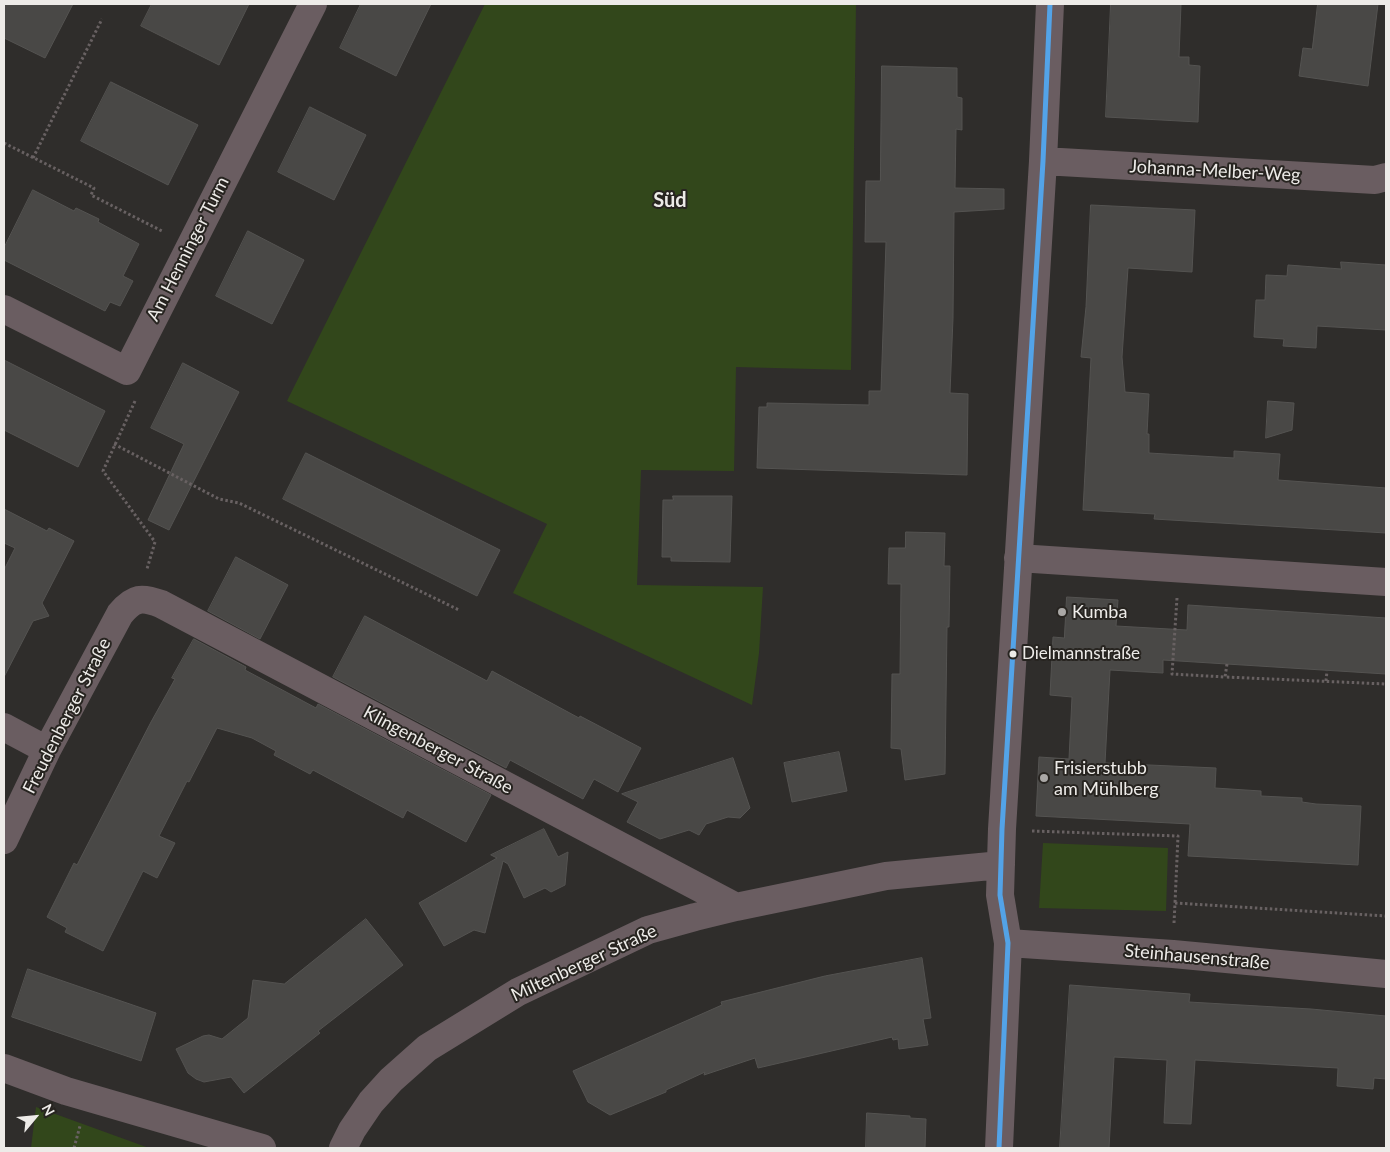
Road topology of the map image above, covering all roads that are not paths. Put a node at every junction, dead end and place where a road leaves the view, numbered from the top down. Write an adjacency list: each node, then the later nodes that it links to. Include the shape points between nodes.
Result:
1 (313, 4): 5 (street, Am Henninger Turm, via 127,371)
2 (1050, 4): 3 (street)
3 (1043, 161): 4 (street, Johanna-Melber-Weg, via 1375,180); 6 (street)
4 (1386, 177)
5 (4, 310)
6 (1018, 558): 7 (street); 12 (street)
7 (1386, 582)
8 (138, 599): 10 (street, Freudenberger Straße, via 120,614); 13 (street, Klingenberger Straße, via 161,604)
9 (4, 727): 10 (street)
10 (47, 750): 11 (street, Freudenberger Straße)
11 (4, 840)
12 (1000, 865): 13 (street, Miltenberger Straße, via 886,876); 14 (street, via 1000,895)
13 (736, 907): 18 (street, Miltenberger Straße, via 648,930 518,992 467,1023 427,1048 391,1080 371,1102)
14 (1008, 943): 15 (street, Steinhausenstraße, via 1173,954); 19 (street)
15 (1386, 974)
16 (4, 1068): 17 (street, via 66,1090)
17 (262, 1148)
18 (342, 1148)
19 (999, 1148)

